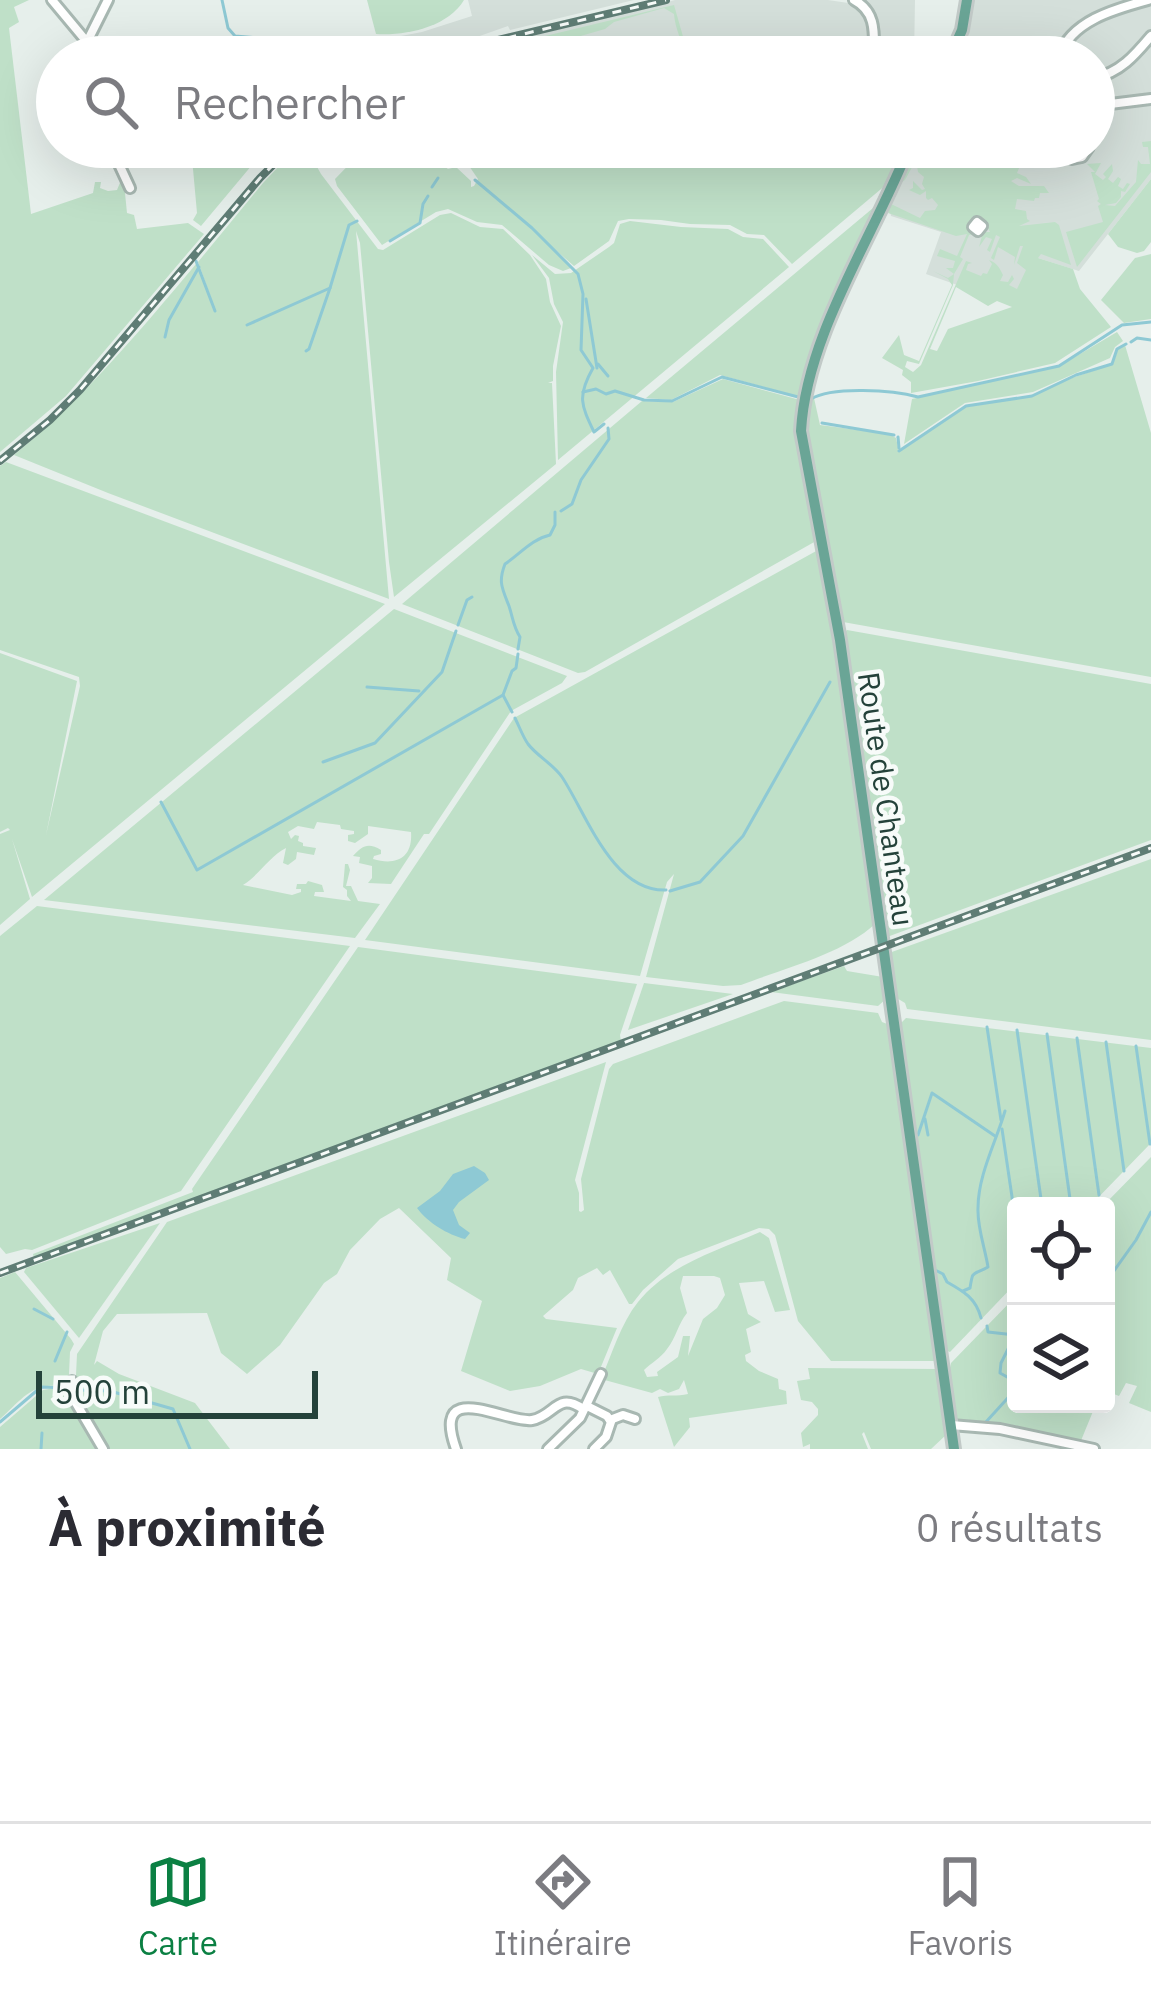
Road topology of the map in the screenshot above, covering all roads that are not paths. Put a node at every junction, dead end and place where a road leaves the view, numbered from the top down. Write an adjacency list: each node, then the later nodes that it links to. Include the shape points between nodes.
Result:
1 (52, 0): 6 (street)
2 (108, 0): 7 (street)
3 (854, 0): 8 (street, via 872,19)
4 (1148, 0): 10 (street, via 1112,10)
5 (967, 2): 9 (main road)
6 (82, 36)
7 (90, 36)
8 (873, 36)
9 (959, 36)
10 (1071, 36)
11 (1151, 36): 12 (street)
12 (1115, 71)
13 (1151, 99): 14 (street)
14 (1115, 103)
15 (121, 168): 17 (street)
16 (898, 168): 23 (main road, Route de Chanteau, via 814,360 801,439 840,640)
17 (130, 188)
18 (601, 1374): 20 (street)
19 (72, 1382): 24 (street)
20 (585, 1407): 22 (street); 25 (street, via 564,1402 521,1420 466,1408 451,1425); 26 (street)
21 (635, 1419): 22 (street)
22 (610, 1420): 27 (street)
23 (951, 1425): 28 (main road, Route de Chanteau); 29 (street)
24 (103, 1449)
25 (456, 1449)
26 (548, 1449)
27 (594, 1449)
28 (954, 1449)
29 (1094, 1449)

